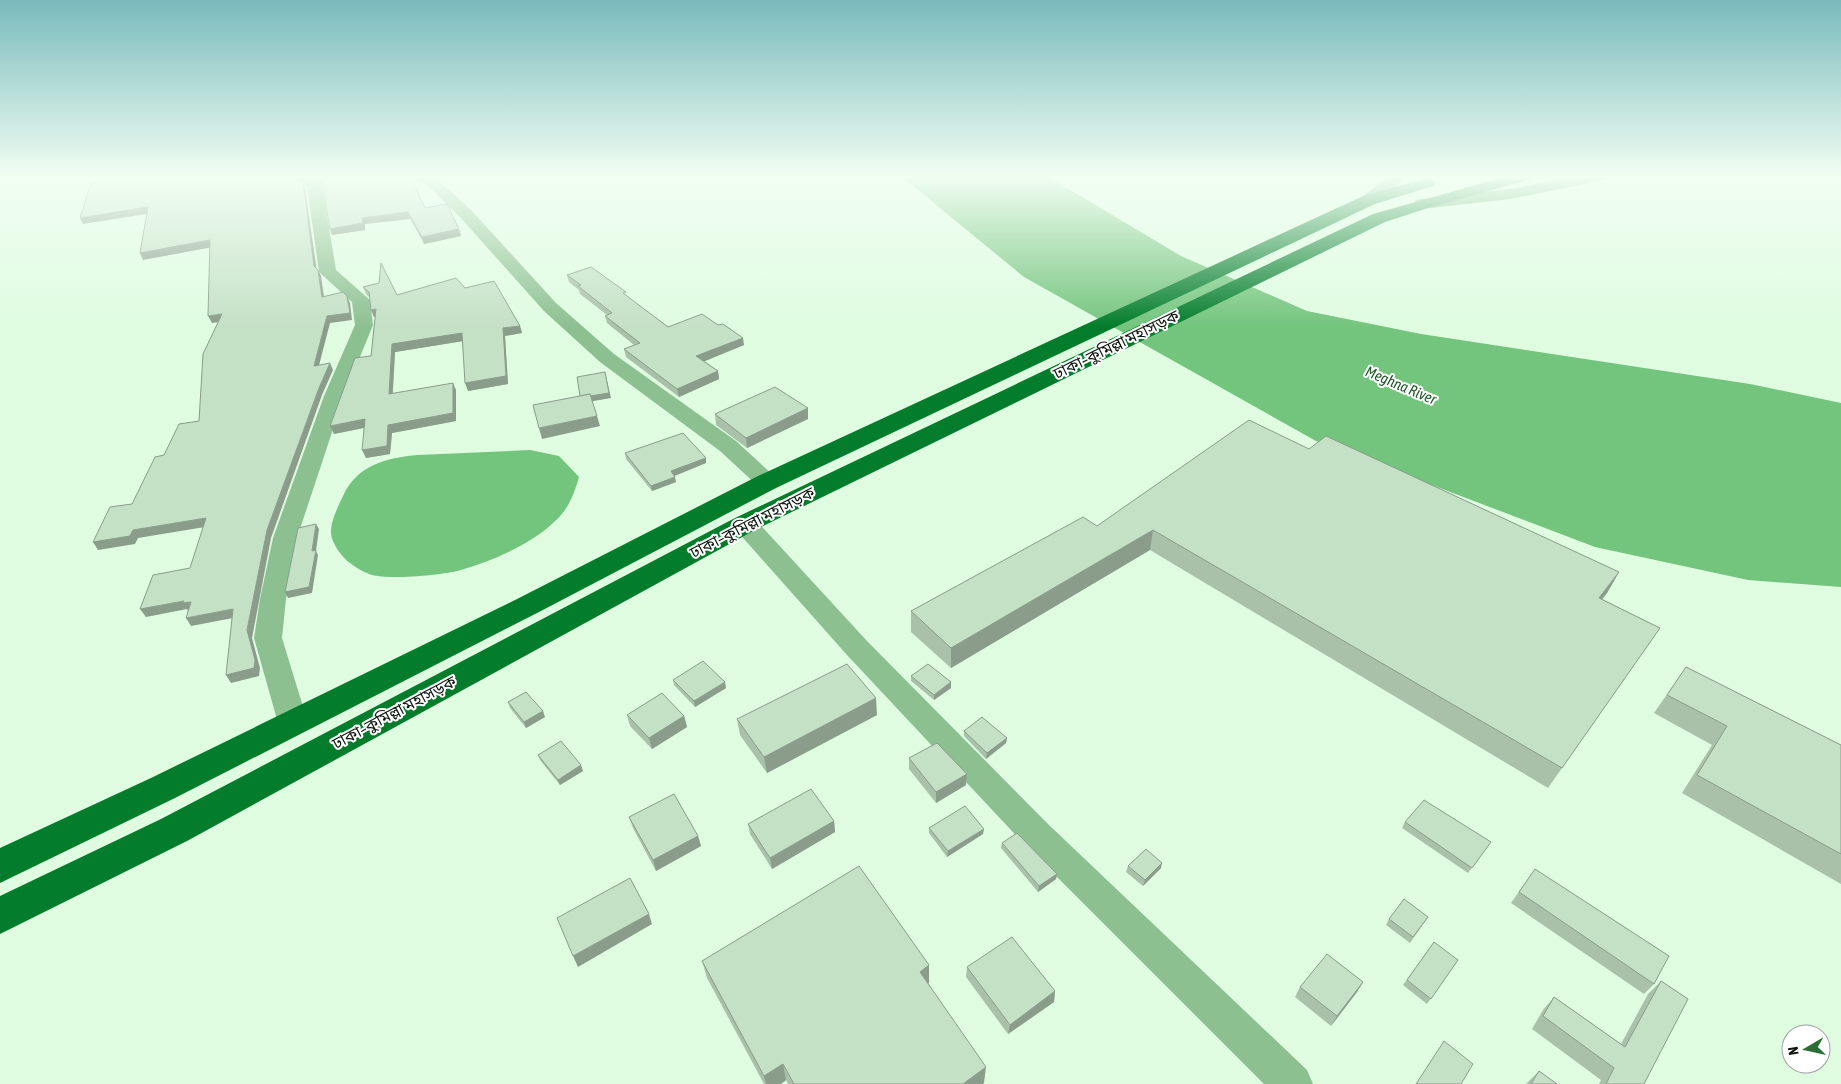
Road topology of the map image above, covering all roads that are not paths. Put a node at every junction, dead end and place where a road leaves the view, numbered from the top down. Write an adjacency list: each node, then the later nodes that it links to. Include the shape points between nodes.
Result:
1 (321, 227): 8 (street, via 328,272 361,300 364,325 334,396 285,538 275,590 268,638)
2 (476, 227): 6 (street, via 550,307 607,358 728,446)
3 (1314, 227): 5 (highway, ঢাকা–কুমিল্লা মহাসড়ক)
4 (1360, 227): 5 (highway, ঢাকা–কুমিল্লা মহাসড়ক)
5 (1003, 385): 6 (highway, ঢাকা–কুমিল্লা মহাসড়ক); 7 (highway, ঢাকা–কুমিল্লা মহাসড়ক)
6 (767, 482): 8 (highway, ঢাকা–কুমিল্লা মহাসড়ক)
7 (745, 524): 10 (highway, ঢাকা–কুমিল্লা মহাসড়ক, via 174,830); 11 (street, via 857,648 1037,835)
8 (292, 723): 9 (highway, ঢাকা–কুমিল্লা মহাসড়ক)
9 (0, 866)
10 (0, 916)
11 (1293, 1084)

